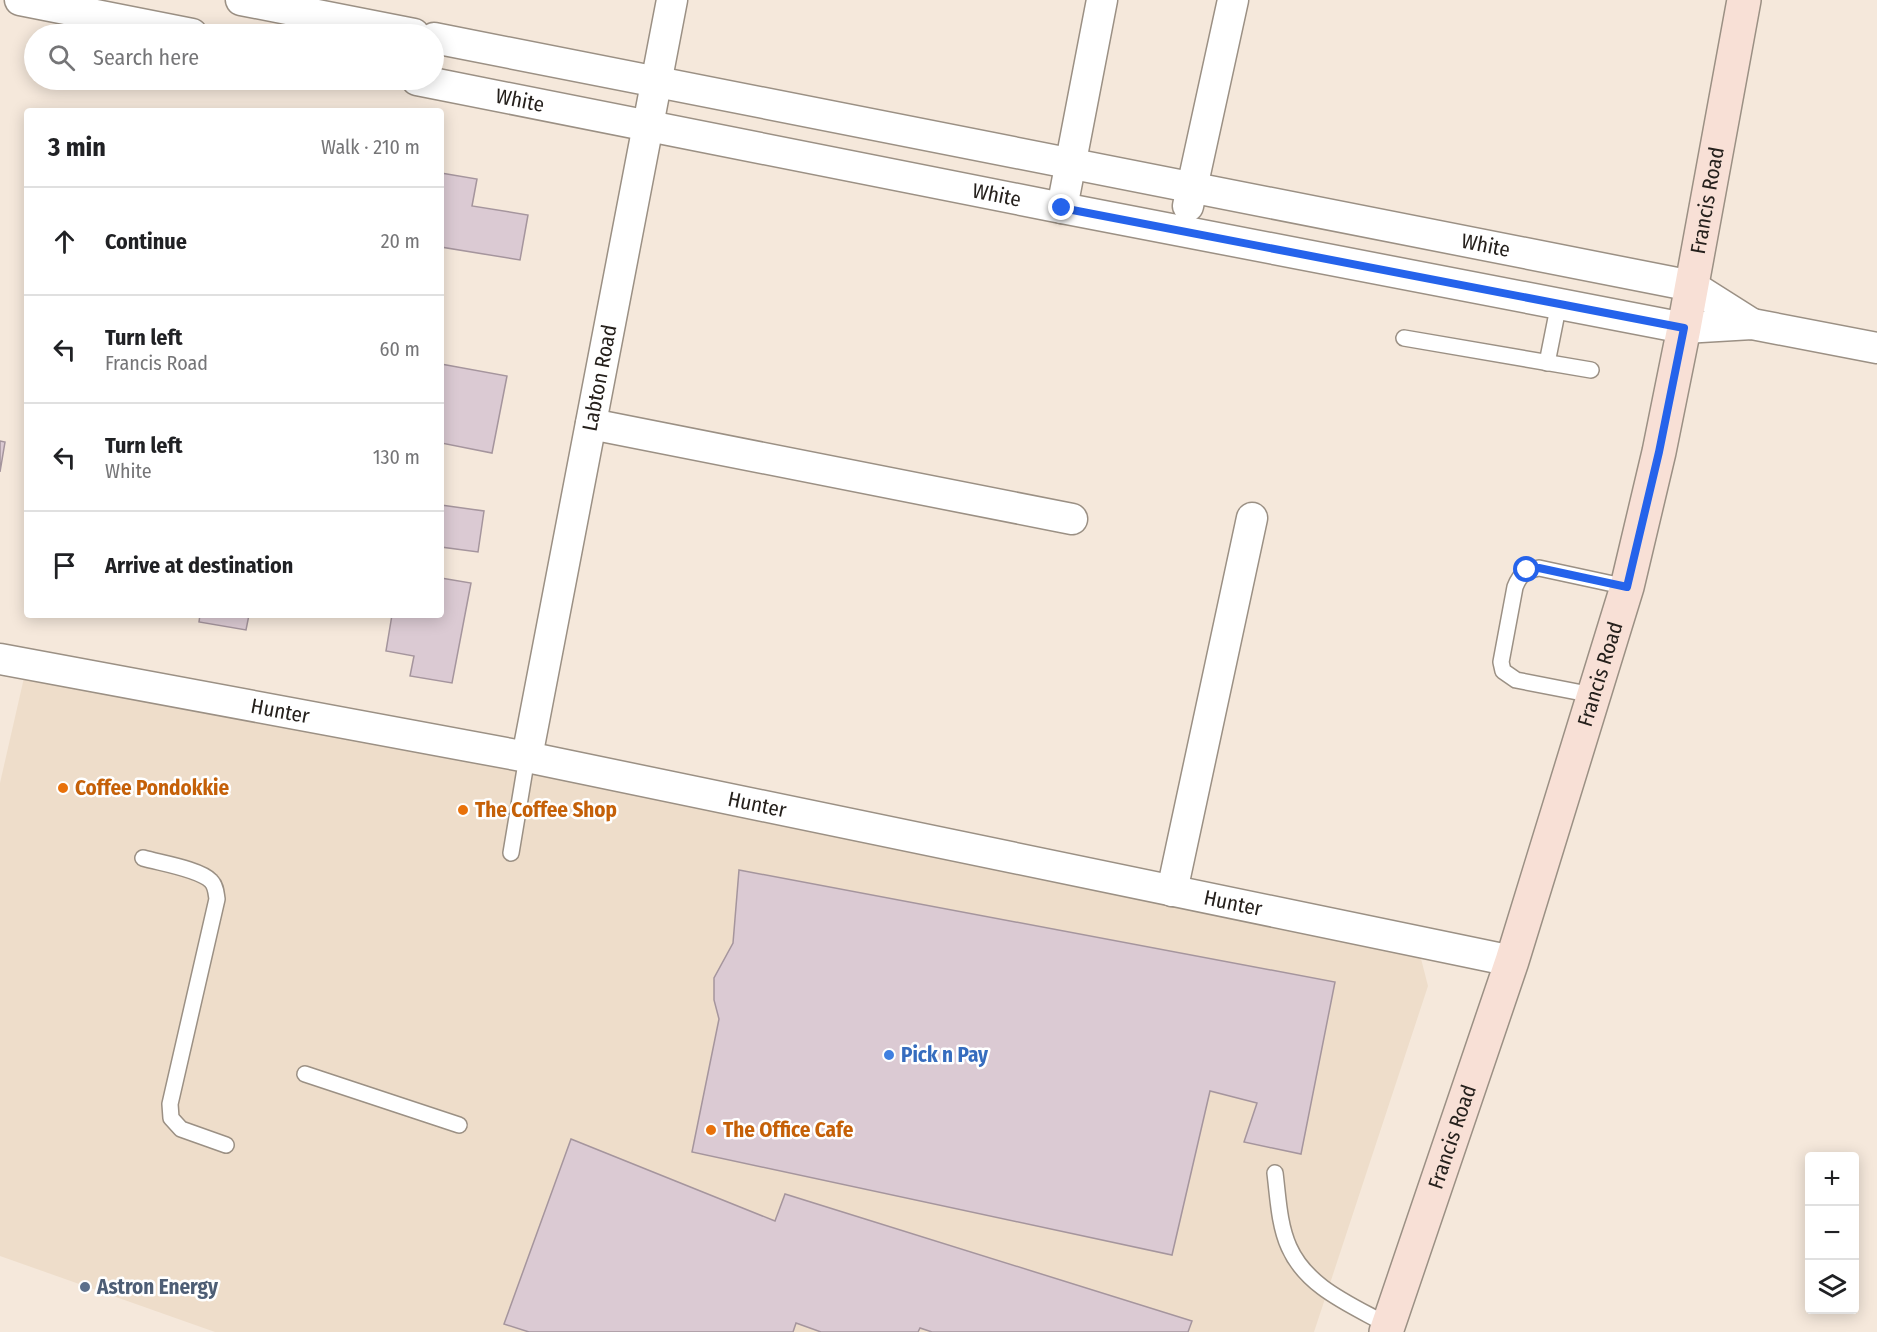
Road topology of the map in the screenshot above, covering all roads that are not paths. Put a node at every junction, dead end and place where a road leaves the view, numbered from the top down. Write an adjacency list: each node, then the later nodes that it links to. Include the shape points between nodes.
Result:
1 (20, 0): 7 (street)
2 (241, 0): 9 (street)
3 (672, 0): 11 (street, Labton Road)
4 (1102, 0): 14 (street)
5 (1233, 0): 15 (street)
6 (1744, 0): 18 (street, Francis Road)
7 (147, 12): 8 (street)
8 (172, 24)
9 (363, 24)
10 (444, 40): 11 (street, White)
11 (656, 83): 13 (street, Labton Road); 14 (street, White)
12 (444, 85): 13 (street, White)
13 (648, 126): 16 (street, White); 26 (street, Labton Road)
14 (1072, 163): 15 (street, White); 16 (street)
15 (1192, 186): 17 (street); 18 (street, White)
16 (1062, 208): 17 (street, White)
17 (1183, 230): 19 (street, White)
18 (1692, 286): 20 (street); 21 (street, Francis Road)
19 (1558, 303): 21 (street, White); 24 (lane)
20 (1752, 324): 21 (street, White); 23 (street)
21 (1684, 328): 29 (street, Francis Road)
22 (1404, 338): 24 (lane)
23 (1877, 348)
24 (1547, 363): 25 (lane)
25 (1591, 370)
26 (591, 424): 28 (street); 32 (street, Labton Road)
27 (1252, 518): 35 (street)
28 (1072, 519)
29 (1627, 587): 31 (street, Francis Road); 31 (lane, via 1539,568 1527,570 1515,587 1501,662 1503,672 1516,680)
30 (0, 659): 32 (street, Hunter)
31 (1593, 695): 36 (street, Francis Road)
32 (527, 757): 33 (lane); 35 (street, Hunter)
33 (512, 853)
34 (143, 858): 39 (lane, via 196,872 213,882 216,890 217,900 170,1104 171,1118 182,1129)
35 (1172, 891): 36 (street, Hunter)
36 (1512, 962): 41 (street, Francis Road)
37 (305, 1074): 38 (lane)
38 (459, 1125)
39 (226, 1145)
40 (1275, 1173): 41 (lane, via 1289,1247 1308,1277)
41 (1388, 1329)

